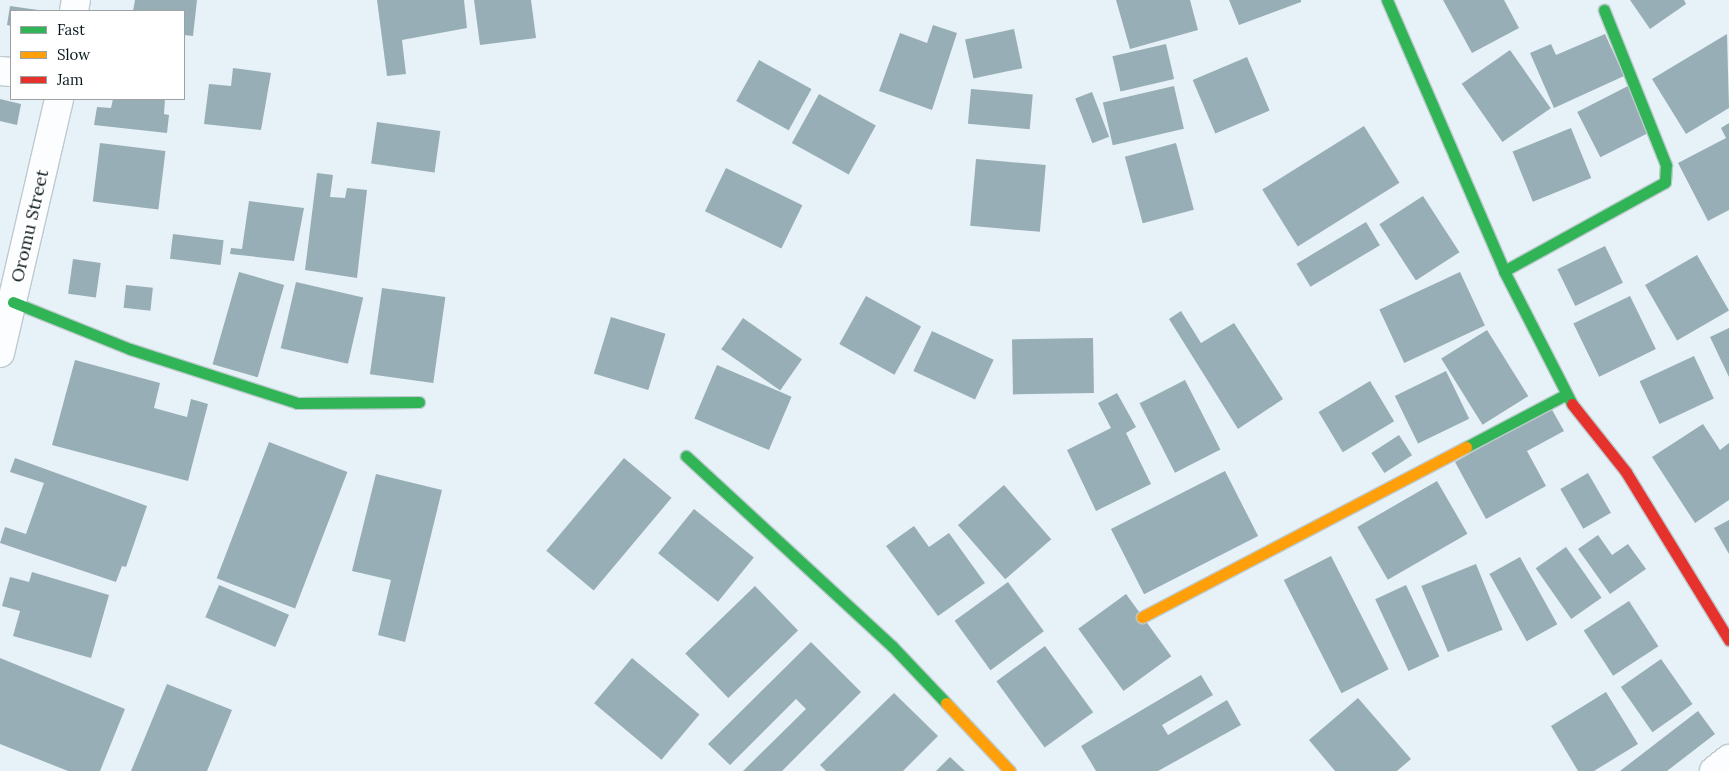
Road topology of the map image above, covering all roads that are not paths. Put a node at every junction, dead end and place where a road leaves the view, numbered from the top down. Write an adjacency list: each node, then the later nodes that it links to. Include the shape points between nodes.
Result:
1 (1387, 0): 4 (street)
2 (1604, 10): 4 (street, via 1666,165 1665,182)
3 (59, 100): 5 (street, Oromu Street)
4 (1504, 271): 7 (street)
5 (13, 302): 6 (street, Oromu Street); 8 (street, via 130,349 297,403)
6 (0, 354)
7 (1565, 396): 10 (street); 11 (street, via 1626,472)
8 (419, 402)
9 (686, 456): 13 (street, via 892,646)
10 (1142, 617)
11 (1729, 640)
12 (1729, 759): 14 (street)
13 (1010, 771)
14 (1714, 771)

